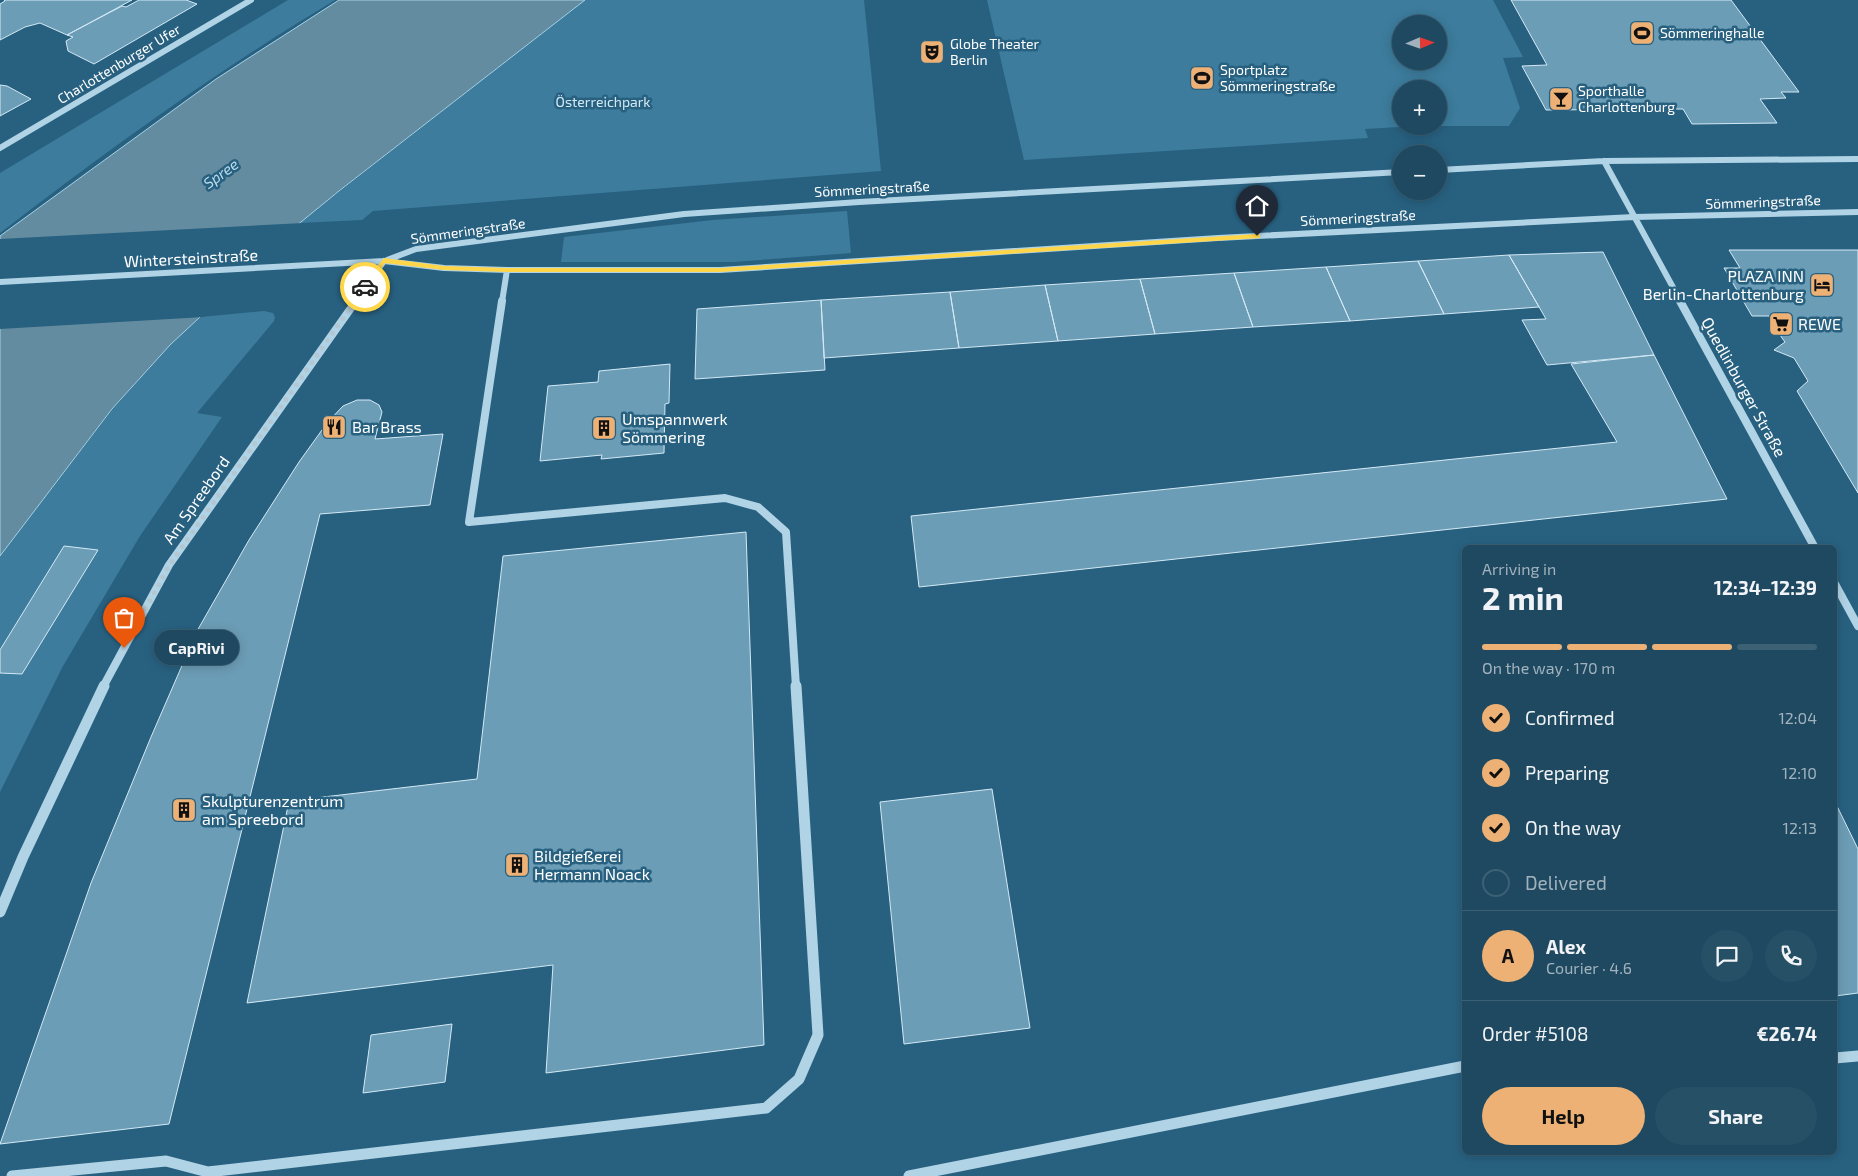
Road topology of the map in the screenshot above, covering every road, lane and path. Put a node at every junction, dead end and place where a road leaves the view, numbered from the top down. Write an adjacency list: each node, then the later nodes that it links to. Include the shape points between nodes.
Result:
1 (251, 0): 2 (street, Charlottenburger Ufer)
2 (0, 148)
3 (1858, 159): 4 (street)
4 (1604, 161): 5 (street); 8 (street, Quedlinburger Straße)
5 (1447, 170)
6 (1392, 172): 9 (street, Sömmeringstraße, via 684,214 416,249)
7 (1858, 212): 8 (street, Sömmeringstraße)
8 (1634, 217): 11 (street, Sömmeringstraße, via 1218,238 720,270); 13 (street, Quedlinburger Straße)
9 (384, 261): 10 (street, Wintersteinstraße); 11 (street, Sömmeringstraße, via 444,268); 16 (street, Am Spreebord, via 169,566 106,681 22,857)
10 (314, 264): 12 (street, Wintersteinstraße)
11 (507, 270): 20 (street, via 469,522 725,498 758,507 786,532 818,1035 799,1078 766,1108 208,1172 166,1161)
12 (0, 282)
13 (1813, 545)
14 (1837, 588): 15 (street)
15 (1858, 626)
16 (0, 912)
17 (1858, 1056): 18 (street)
18 (1837, 1058)
19 (1462, 1067): 21 (street)
20 (12, 1176)
21 (909, 1176)

